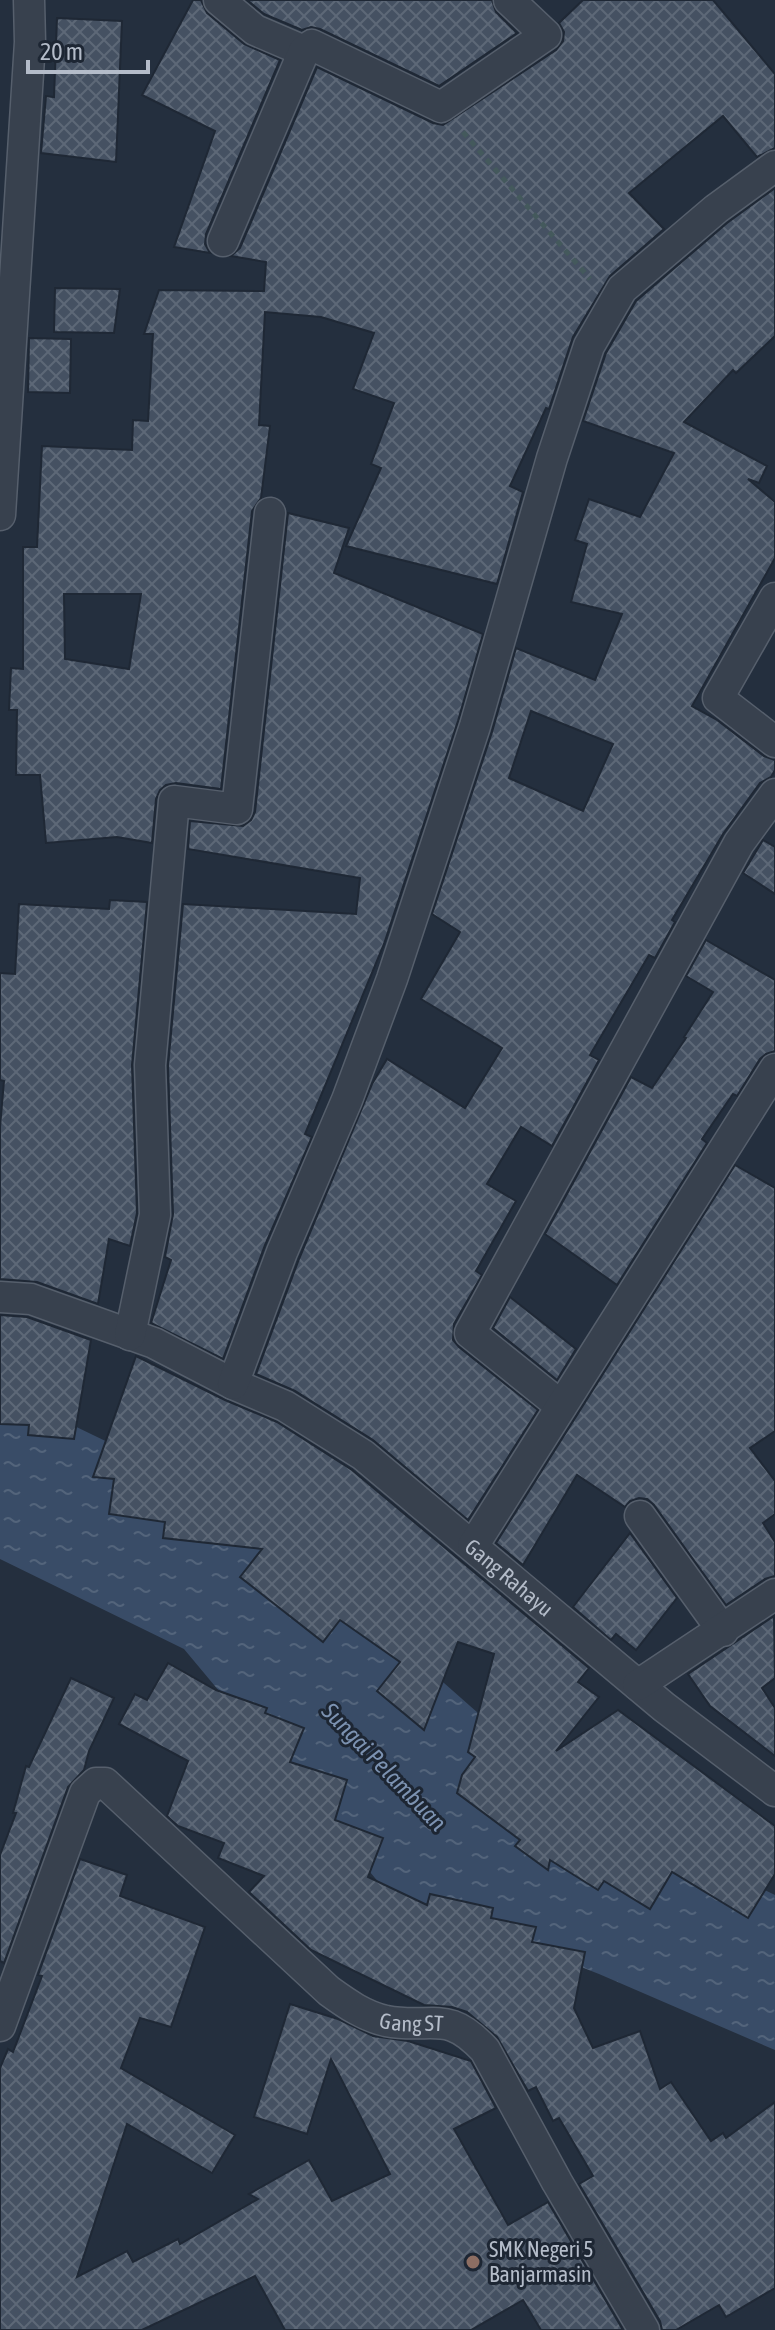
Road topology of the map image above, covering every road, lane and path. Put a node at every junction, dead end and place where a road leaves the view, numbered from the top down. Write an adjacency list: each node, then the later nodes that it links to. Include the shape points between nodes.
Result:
1 (29, 0): 10 (street)
2 (219, 0): 4 (street, via 255,30)
3 (509, 0): 5 (street, via 546,35)
4 (304, 51): 5 (street, via 312,45); 7 (street)
5 (441, 107): 8 (path)
6 (775, 166): 8 (street, via 647,265)
7 (223, 241)
8 (612, 305): 17 (street, via 576,382 475,726 392,979)
9 (270, 513): 16 (street, via 237,809 174,801 150,1065 155,1215)
10 (0, 515)
11 (775, 598): 12 (street, via 718,698)
12 (775, 742)
13 (775, 794): 18 (street, via 739,843 470,1333)
14 (775, 1069): 18 (street)
15 (0, 1297): 16 (street, Gang Rahayu, via 31,1299)
16 (130, 1335): 17 (street, Gang Rahayu)
17 (233, 1384): 20 (street, Gang Rahayu, via 285,1406 363,1455)
18 (561, 1406): 20 (street)
19 (640, 1516): 22 (street)
20 (473, 1546): 23 (street, Gang Rahayu)
21 (775, 1594): 22 (street)
22 (723, 1631): 23 (street)
23 (638, 1685): 24 (street, Gang Rahayu)
24 (775, 1791)
25 (0, 2026): 26 (street, Gang ST, via 85,1793 96,1783 105,1783 350,2006 382,2020 453,2024 471,2035 485,2050)
26 (644, 2330)

